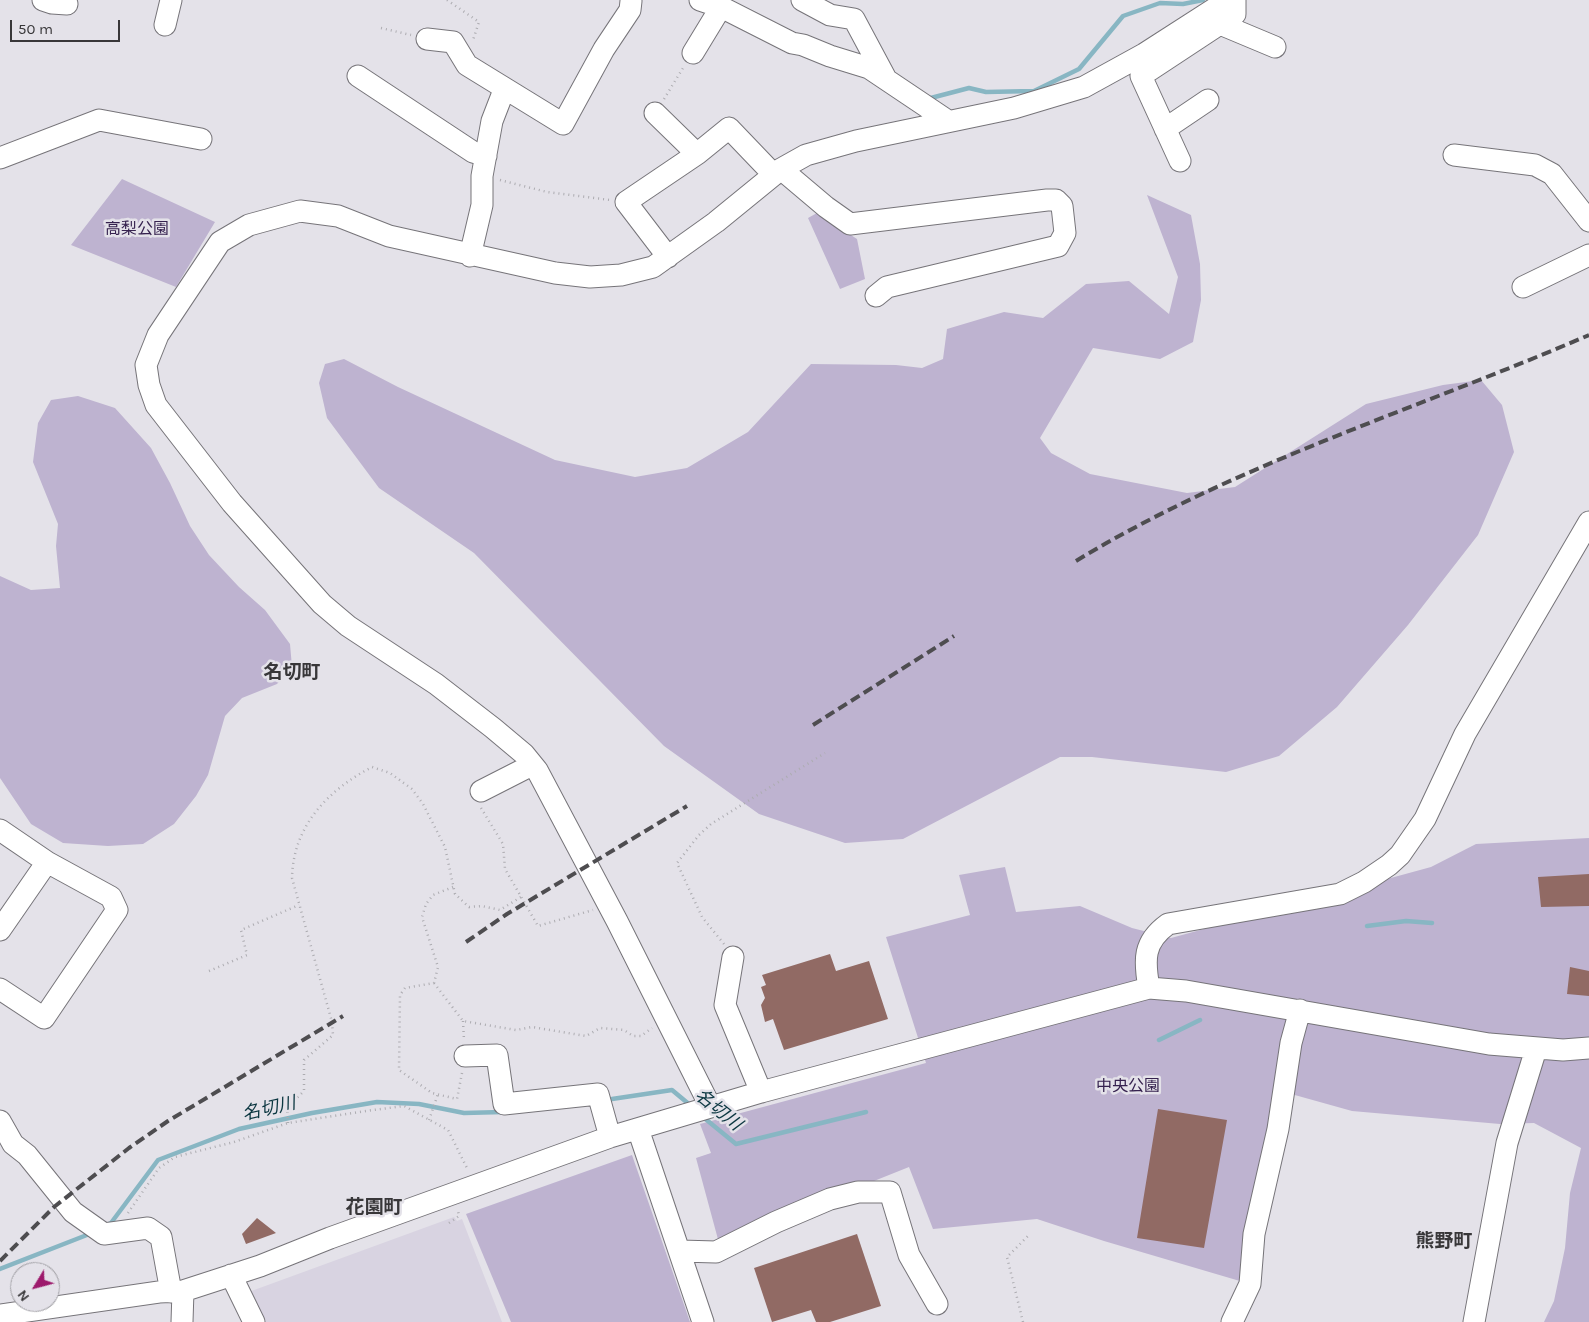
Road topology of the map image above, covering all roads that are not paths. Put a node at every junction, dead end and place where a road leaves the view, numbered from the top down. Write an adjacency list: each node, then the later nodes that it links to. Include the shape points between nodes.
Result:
1 (44, 0): 7 (street)
2 (171, 0): 11 (street)
3 (700, 0): 9 (street)
4 (802, 0): 16 (street, via 830,15 854,19)
5 (1228, 0): 20 (street, via 1144,54 1084,87 1014,108)
6 (1235, 0): 10 (street, via 1235,14)
7 (67, 4)
8 (631, 5): 17 (street, via 563,124)
9 (720, 7): 14 (street); 16 (street, via 792,43 869,68)
10 (1220, 24): 13 (street); 21 (street, via 1141,76)
11 (165, 25)
12 (427, 39): 17 (street, via 453,42 467,66)
13 (1275, 47)
14 (695, 49)
15 (358, 76): 27 (street, via 473,152)
16 (885, 79): 20 (street)
17 (504, 90): 27 (street, via 492,121)
18 (1208, 100): 21 (street)
19 (655, 113): 23 (street)
20 (948, 121): 28 (street, via 806,155)
21 (1165, 129): 26 (street)
22 (201, 139): 25 (street, via 99,120)
23 (697, 154): 28 (street, via 729,128); 32 (street, via 626,202)
24 (1454, 155): 29 (street, via 1535,165 1552,174)
25 (0, 158)
26 (1180, 161)
27 (484, 166): 31 (street, via 482,205)
28 (778, 172): 32 (street); 34 (street, via 850,224 1047,200 1056,200 1062,206 1066,233 1058,246 887,287)
29 (1589, 221)
30 (1589, 255): 33 (street)
31 (470, 256): 32 (street, via 590,277 645,269); 36 (street, via 389,236 338,216 300,211 249,225 220,242 158,335 146,365 156,405 232,503 322,604 348,626 480,718 524,754)
32 (668, 257)
33 (1523, 287)
34 (876, 296)
35 (1589, 522): 42 (street, via 1465,734 1425,819 1400,855 1364,882 1340,894 1168,924 1156,932 1148,948 1145,962)
36 (532, 765): 37 (street); 49 (street, via 559,810)
37 (481, 791)
38 (0, 830): 39 (street)
39 (47, 862): 40 (street); 43 (street, via 110,897 117,910 44,1018)
40 (0, 930)
41 (734, 957): 48 (street, via 725,1006)
42 (1149, 988): 44 (street); 48 (street)
43 (0, 989)
44 (1300, 1010): 46 (street, via 1489,1044); 61 (street, via 1254,1234 1250,1284)
45 (1589, 1048): 46 (street)
46 (1536, 1049): 62 (street, via 1507,1142)
47 (465, 1056): 52 (street, via 497,1055 504,1104 598,1094)
48 (761, 1092): 49 (street)
49 (708, 1107): 51 (street)
50 (0, 1121): 55 (street, via 13,1144 73,1212 102,1230 148,1228 161,1237)
51 (638, 1129): 52 (street); 53 (street)
52 (610, 1137): 54 (street)
53 (680, 1251): 56 (street, via 716,1252 830,1199 858,1192 890,1192 909,1255); 60 (street)
54 (231, 1275): 55 (street); 59 (street)
55 (177, 1292): 57 (street); 58 (street)
56 (937, 1304)
57 (0, 1315)
58 (182, 1322)
59 (254, 1322)
60 (703, 1322)
61 (1232, 1322)
62 (1474, 1322)

